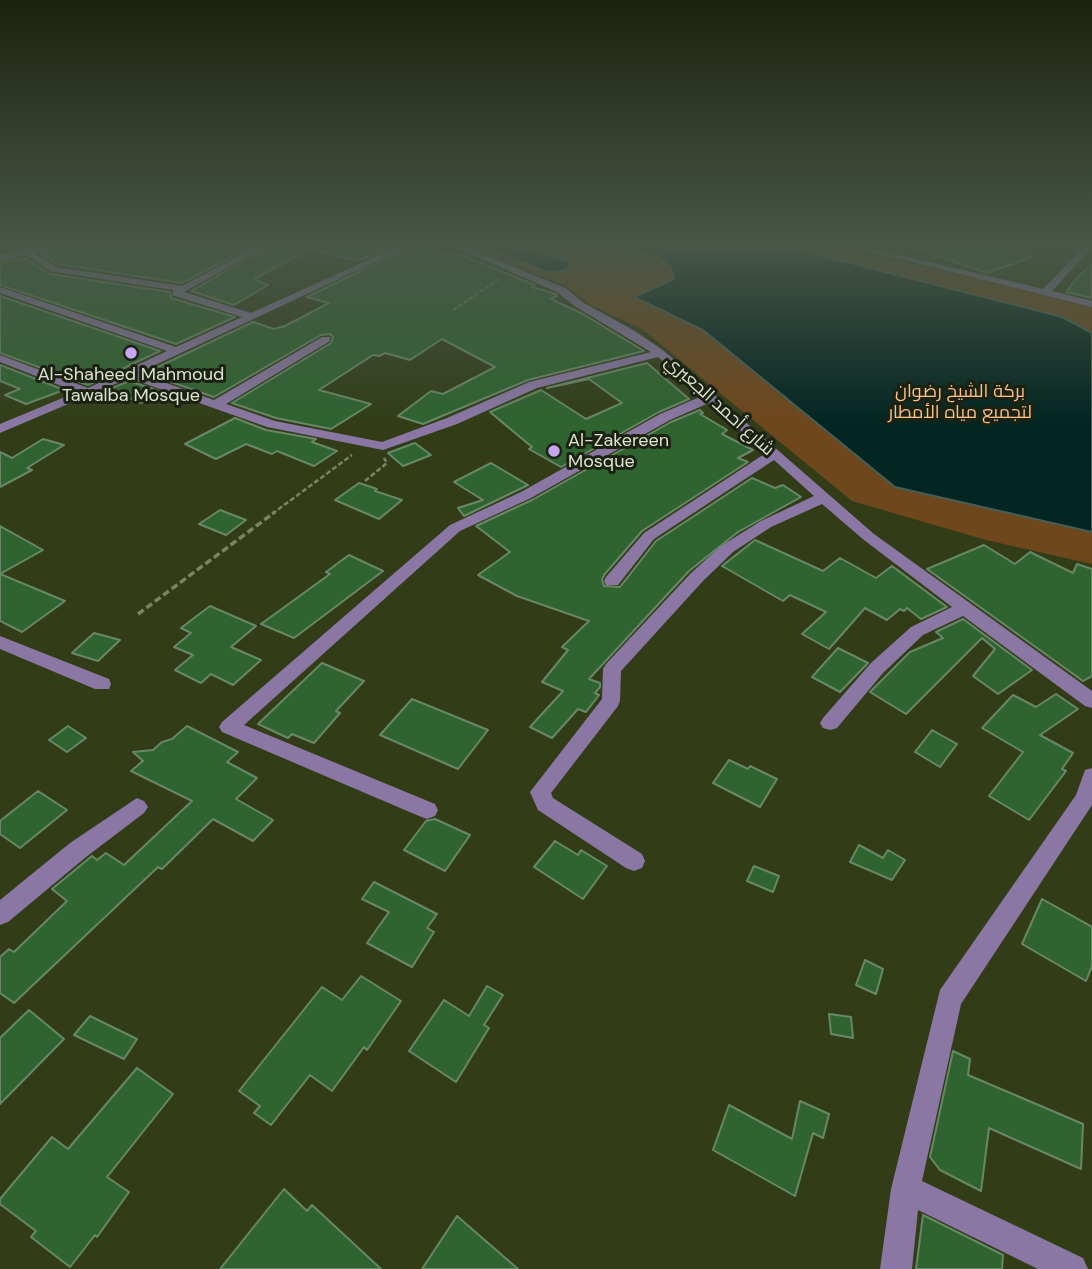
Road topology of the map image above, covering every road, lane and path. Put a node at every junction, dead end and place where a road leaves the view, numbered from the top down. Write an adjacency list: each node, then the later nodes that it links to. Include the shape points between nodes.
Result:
1 (40, 303): 9 (street)
2 (208, 303): 7 (street)
3 (280, 303): 7 (street)
4 (463, 303): 6 (path)
5 (578, 303): 10 (street, شارع أحمد الجعبري)
6 (453, 310)
7 (250, 317): 9 (street)
8 (326, 339): 15 (street)
9 (174, 351): 12 (street)
10 (660, 353): 14 (street, شارع أحمد الجعبري); 17 (street, via 533,385 391,445)
11 (0, 358): 13 (street)
12 (129, 374): 13 (street); 15 (street)
13 (89, 392): 16 (street)
14 (709, 398): 18 (street, شارع أحمد الجعبري); 30 (street, via 455,528 229,727)
15 (216, 404): 17 (street, via 272,424)
16 (3, 426)
17 (372, 444): 19 (path, via 387,463); 23 (path)
18 (773, 455): 20 (street, شارع أحمد الجعبري); 21 (street, via 649,536)
19 (365, 481)
20 (823, 498): 22 (street, شارع أحمد الجعبري); 31 (street, via 766,524 727,549 697,577 612,669 611,701 540,792 545,804)
21 (612, 581)
22 (964, 608): 26 (street, شارع أحمد الجعبري); 27 (street, via 917,631 877,668)
23 (138, 614)
24 (0, 642): 25 (street)
25 (102, 684)
26 (1092, 701)
27 (830, 723)
28 (1090, 792): 33 (street, via 949,999)
29 (137, 807): 32 (street)
30 (427, 810)
31 (634, 861)
32 (0, 914)
33 (906, 1189): 34 (street); 35 (street)
34 (896, 1269)
35 (1072, 1269)

